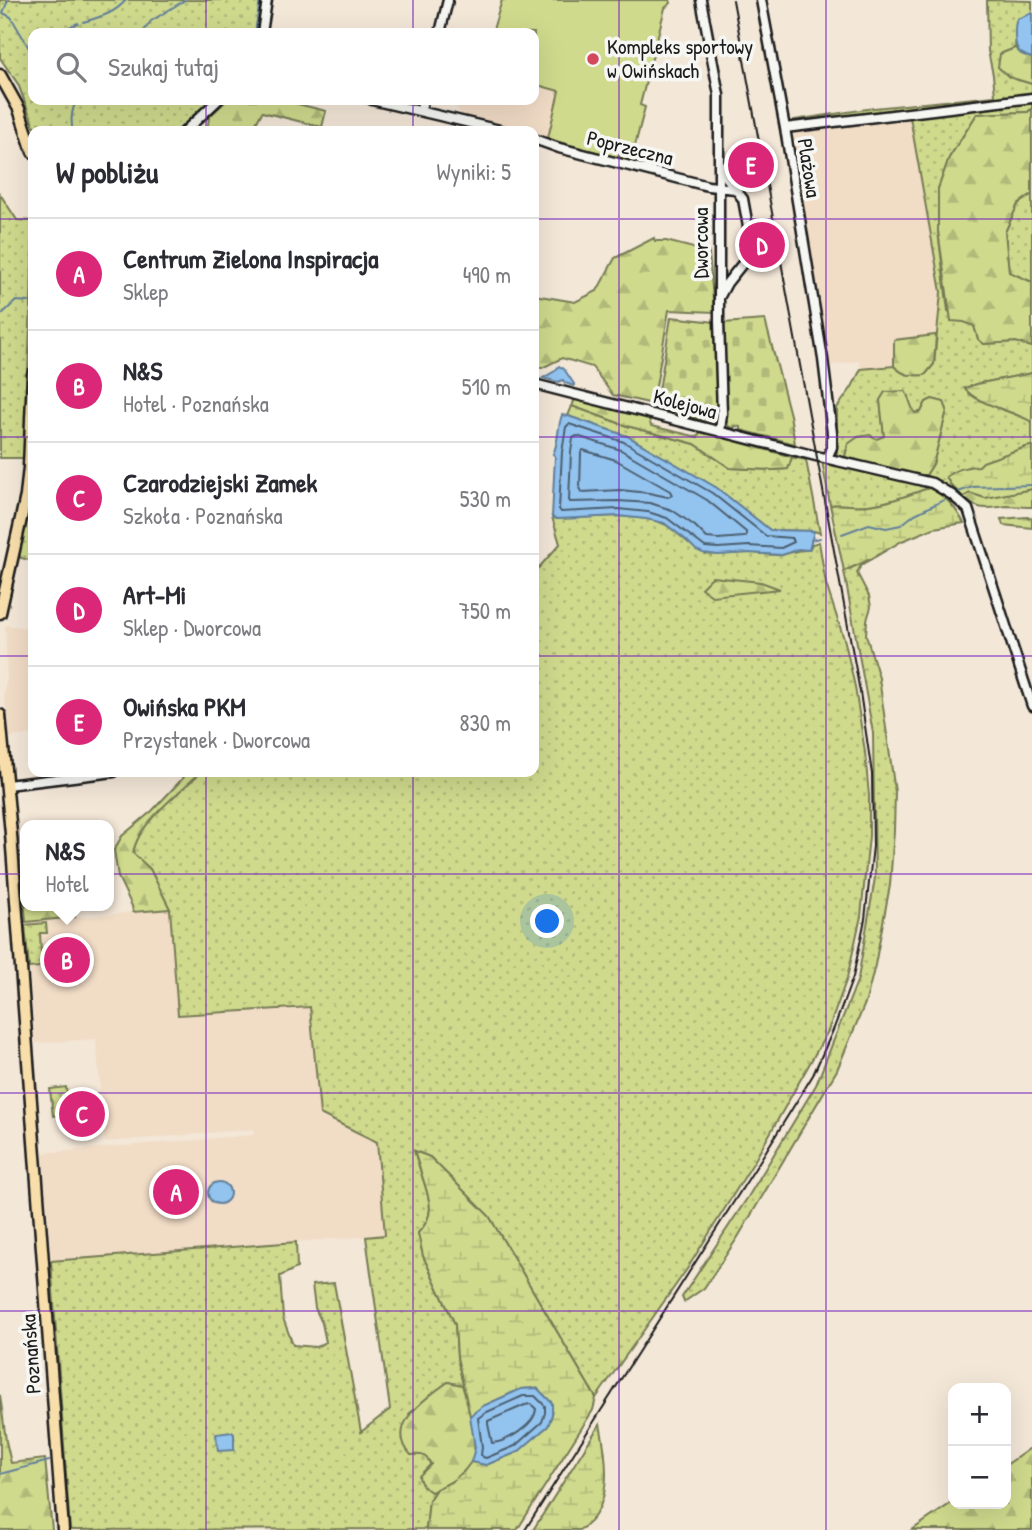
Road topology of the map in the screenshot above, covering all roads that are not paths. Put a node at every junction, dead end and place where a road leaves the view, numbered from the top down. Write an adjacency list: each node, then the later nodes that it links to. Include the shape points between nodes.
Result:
1 (267, 0): 5 (street)
2 (447, 0): 6 (street)
3 (701, 0): 18 (street, Dworcowa, via 718,90)
4 (761, 0): 15 (street)
5 (263, 28)
6 (441, 28)
7 (0, 75): 16 (main road)
8 (1032, 98): 15 (street, Plażowa)
9 (213, 105): 13 (street)
10 (396, 105): 12 (street)
11 (422, 105): 12 (street)
12 (421, 110): 14 (street)
13 (190, 126)
14 (484, 126)
15 (785, 128): 29 (street, Plażowa, via 825,374 832,439)
16 (28, 137)
17 (539, 141): 19 (street, Poprzeczna)
18 (719, 159): 19 (street, Dworcowa); 20 (street, Dworcowa)
19 (719, 187): 20 (street, Dworcowa); 21 (street, Dworcowa)
20 (735, 189): 21 (street); 23 (street, Dworcowa, via 745,204 751,243 747,258)
21 (719, 199): 22 (street, Dworcowa)
22 (719, 275): 23 (street); 24 (street, Dworcowa)
23 (729, 280): 24 (street, Dworcowa)
24 (719, 299): 26 (street, Dworcowa)
25 (539, 385): 27 (street, Kolejowa)
26 (721, 406): 27 (street); 28 (street, Dworcowa)
27 (708, 428): 28 (street, Kolejowa)
28 (720, 432): 29 (street, Kolejowa)
29 (827, 458): 32 (street, Kolejowa, via 932,483 968,509)
30 (28, 505): 31 (main road)
31 (0, 613)
32 (1032, 706)
33 (0, 715): 35 (main road, Poznańska)
34 (73, 777): 35 (street)
35 (7, 785): 36 (main road, Poznańska)
36 (63, 1530)

